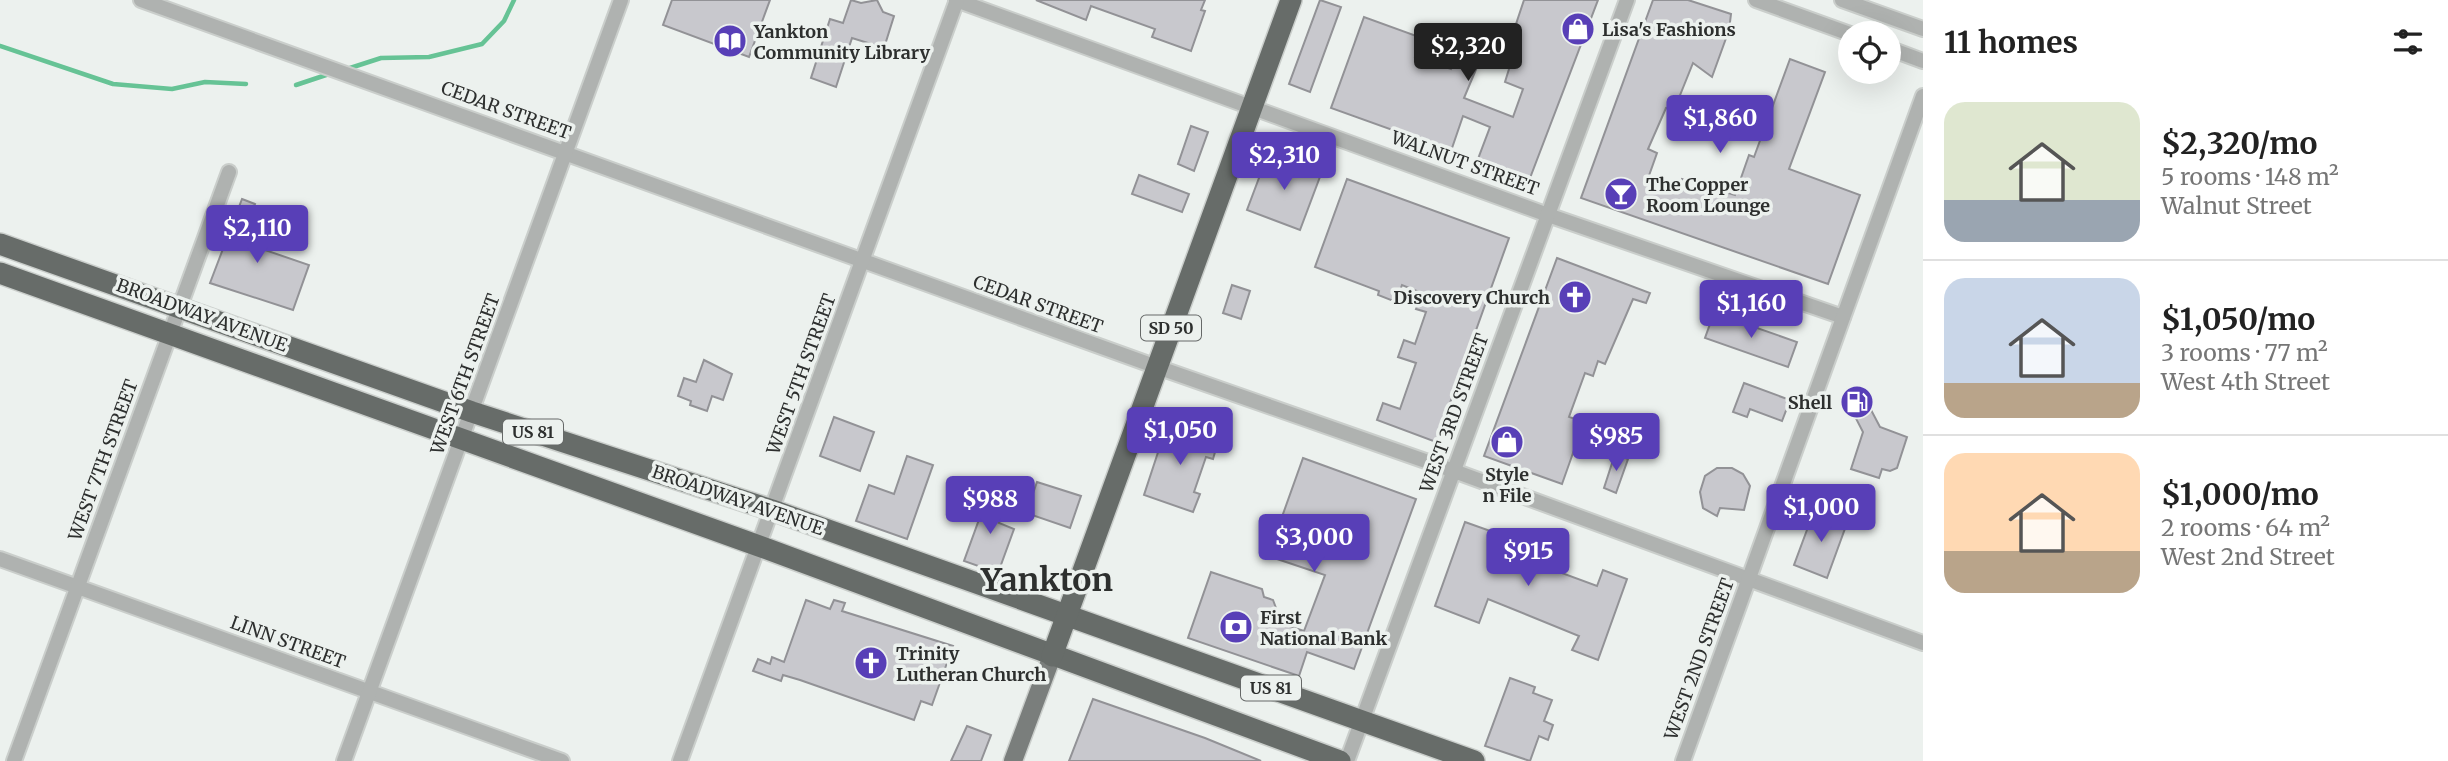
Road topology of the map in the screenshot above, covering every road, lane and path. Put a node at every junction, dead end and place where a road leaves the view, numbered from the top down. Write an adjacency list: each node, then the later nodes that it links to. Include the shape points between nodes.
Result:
1 (141, 0): 14 (street, CEDAR STREET)
2 (621, 0): 14 (street, WEST 6TH STREET)
3 (957, 0): 13 (street, WALNUT STREET); 18 (street, WEST 5TH STREET)
4 (1291, 0): 13 (highway, SD 50)
5 (1627, 0): 16 (street, WEST 3RD STREET)
6 (1756, 0): 9 (street)
7 (1842, 0): 8 (street)
8 (1923, 29)
9 (1838, 30)
10 (1901, 53): 11 (street)
11 (1923, 61)
12 (1923, 96): 21 (street, WEST 2ND STREET)
13 (1252, 106): 16 (street, WALNUT STREET); 23 (highway, SD 50)
14 (566, 153): 18 (street, CEDAR STREET); 24 (street, WEST 6TH STREET)
15 (229, 172): 20 (street, WEST 7TH STREET)
16 (1548, 215): 21 (street, WALNUT STREET); 26 (street, WEST 3RD STREET)
17 (0, 244): 20 (highway, BROADWAY AVENUE / US 81)
18 (863, 261): 23 (street, CEDAR STREET); 27 (street, WEST 5TH STREET)
19 (0, 273): 22 (highway, BROADWAY AVENUE / US 81)
20 (178, 307): 22 (street, WEST 7TH STREET); 24 (highway, BROADWAY AVENUE / US 81)
21 (1843, 317): 30 (street, WEST 2ND STREET)
22 (170, 332): 25 (highway, BROADWAY AVENUE / US 81); 31 (street, WEST 7TH STREET)
23 (1157, 367): 26 (street, CEDAR STREET); 32 (highway, SD 50)
24 (472, 412): 25 (street, WEST 6TH STREET); 27 (highway, BROADWAY AVENUE / US 81)
25 (461, 440): 28 (highway, BROADWAY AVENUE / US 81); 35 (street, WEST 6TH STREET)
26 (1454, 471): 30 (street, CEDAR STREET); 36 (street, WEST 3RD STREET)
27 (772, 510): 28 (street, WEST 5TH STREET); 32 (highway, BROADWAY AVENUE / US 81)
28 (759, 546): 34 (highway, BROADWAY AVENUE / US 81); 40 (street, WEST 5TH STREET)
29 (0, 559): 31 (street, LINN STREET)
30 (1749, 579): 33 (street, CEDAR STREET); 45 (street, WEST 2ND STREET)
31 (78, 586): 35 (street, LINN STREET); 37 (street, WEST 7TH STREET)
32 (1066, 617): 34 (highway, SD 50); 36 (highway, BROADWAY AVENUE / US 81)
33 (1923, 643)
34 (1052, 656): 41 (main road); 42 (highway, BROADWAY AVENUE / US 81)
35 (370, 692): 38 (street, WEST 6TH STREET); 39 (street, LINN STREET)
36 (1362, 720): 43 (street, WEST 3RD STREET); 44 (highway, BROADWAY AVENUE / US 81)
37 (14, 761)
38 (344, 761)
39 (562, 761)
40 (680, 761)
41 (1013, 761)
42 (1340, 761)
43 (1348, 761)
44 (1474, 761)
45 (1683, 761)

